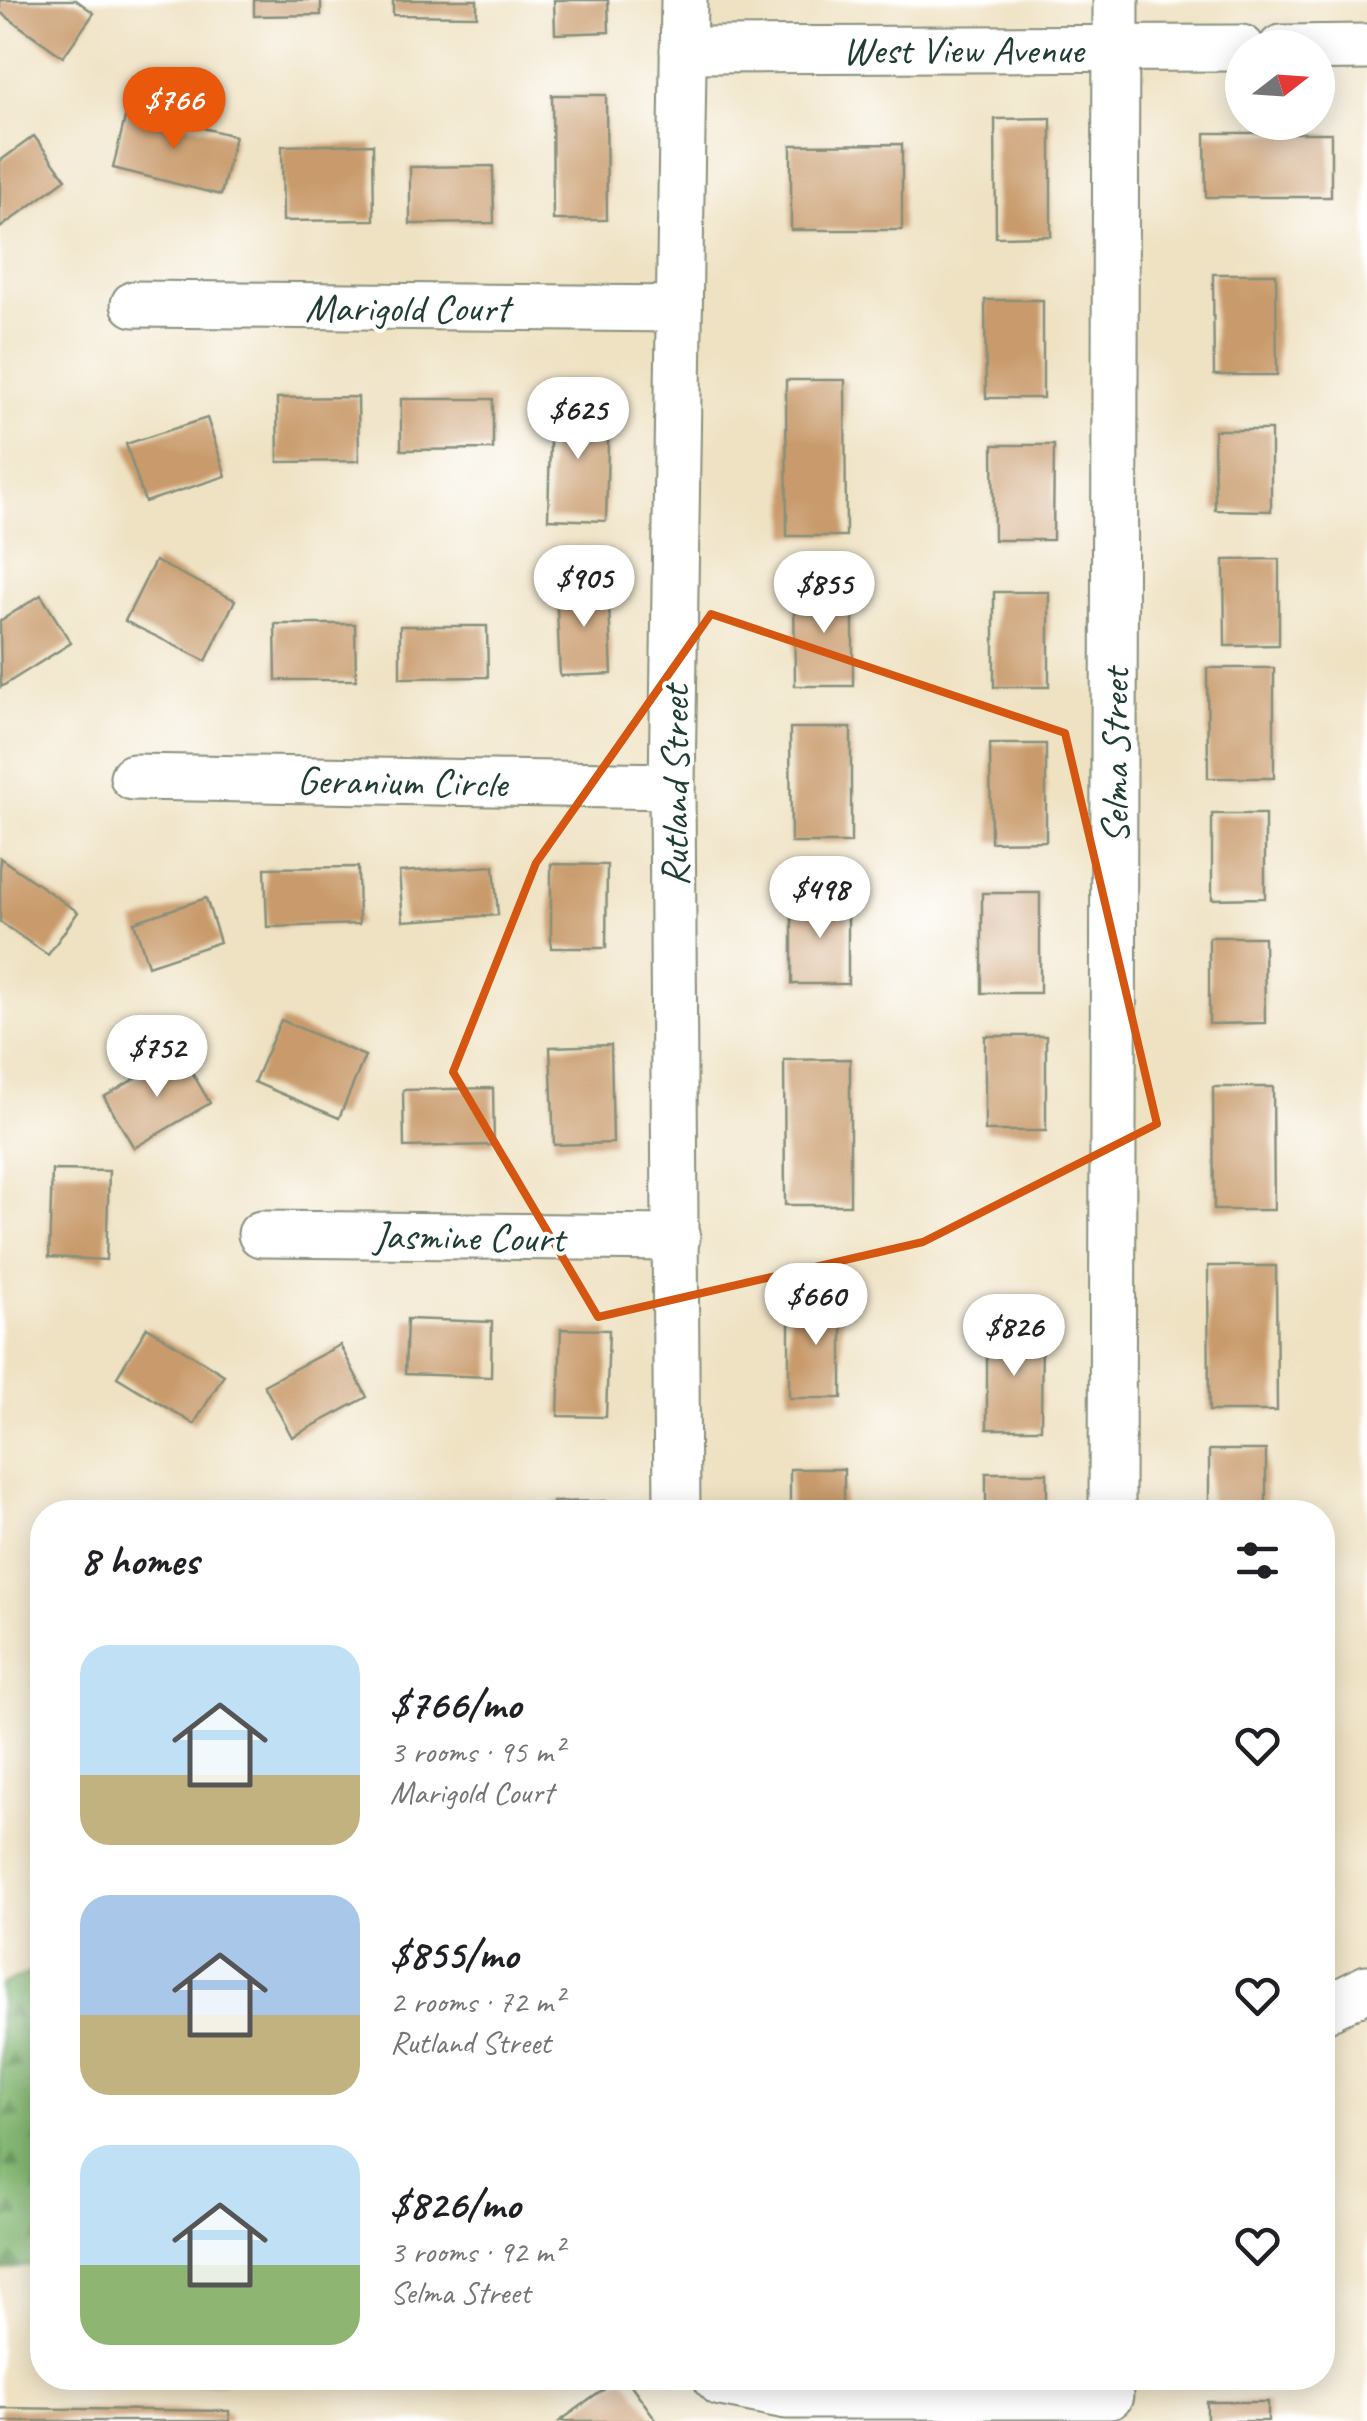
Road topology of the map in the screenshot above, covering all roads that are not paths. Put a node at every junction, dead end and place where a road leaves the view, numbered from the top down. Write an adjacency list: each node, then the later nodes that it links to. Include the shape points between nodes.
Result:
1 (684, 0): 7 (street, Rutland Street)
2 (1116, 0): 5 (street, Selma Street)
3 (1335, 47): 4 (street)
4 (1367, 47)
5 (1116, 48): 6 (street, West View Avenue); 7 (street, West View Avenue); 15 (street, Selma Street)
6 (1225, 48)
7 (683, 50): 9 (street, Rutland Street)
8 (134, 304): 9 (street, Marigold Court)
9 (679, 309): 11 (street, Rutland Street)
10 (132, 777): 11 (street, Geranium Circle)
11 (672, 786): 13 (street, Rutland Street)
12 (260, 1234): 13 (street, Jasmine Court)
13 (677, 1238): 14 (street, Rutland Street)
14 (677, 1500)
15 (1112, 1500)
16 (1367, 1988): 17 (street)
17 (1335, 2004)
18 (756, 2390): 19 (street, via 786,2396)
19 (1110, 2398)

